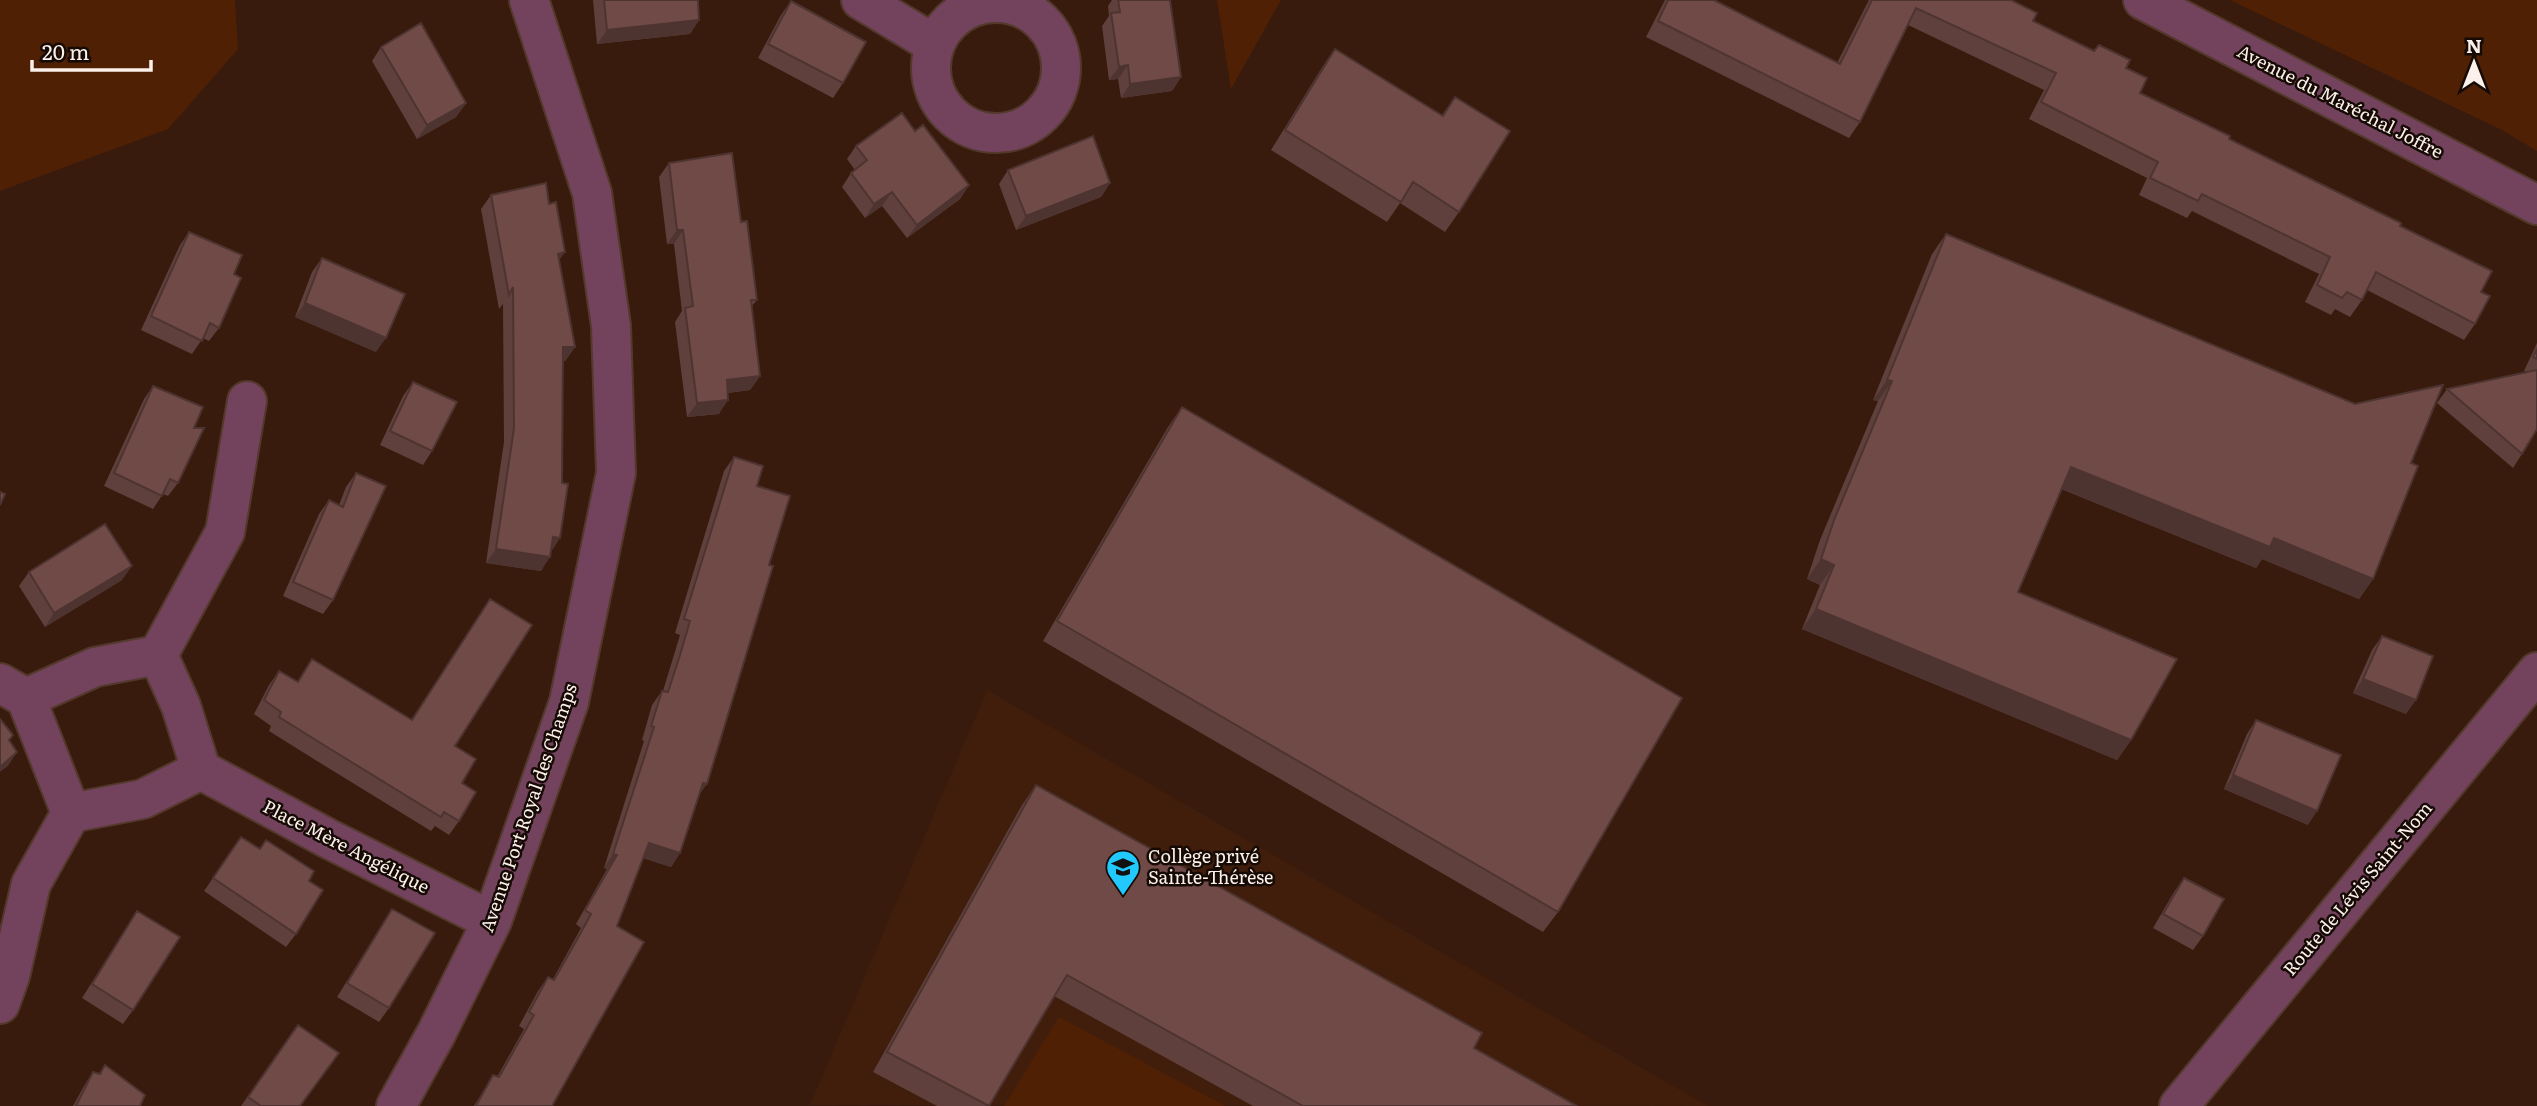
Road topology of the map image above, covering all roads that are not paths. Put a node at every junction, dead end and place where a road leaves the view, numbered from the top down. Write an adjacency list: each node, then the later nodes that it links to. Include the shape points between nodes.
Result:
1 (529, 0): 12 (street, Avenue Port Royal des Champs, via 592,192 611,326 616,473 569,702)
2 (861, 0): 4 (street)
3 (2143, 0): 5 (street, Avenue du Maréchal Joffre)
4 (934, 44)
5 (2537, 205)
6 (247, 401): 7 (street, via 225,532)
7 (158, 655): 9 (street, via 95,667); 10 (street, via 181,706)
8 (2537, 672): 15 (street, Route de Lévis Saint-Nom)
9 (13, 691): 11 (street)
10 (201, 770): 11 (street, via 143,799); 12 (street, Place Mère Angélique)
11 (71, 813): 13 (street, via 31,884)
12 (492, 921): 14 (street, Avenue Port Royal des Champs)
13 (0, 1004)
14 (396, 1106)
15 (2179, 1106)

